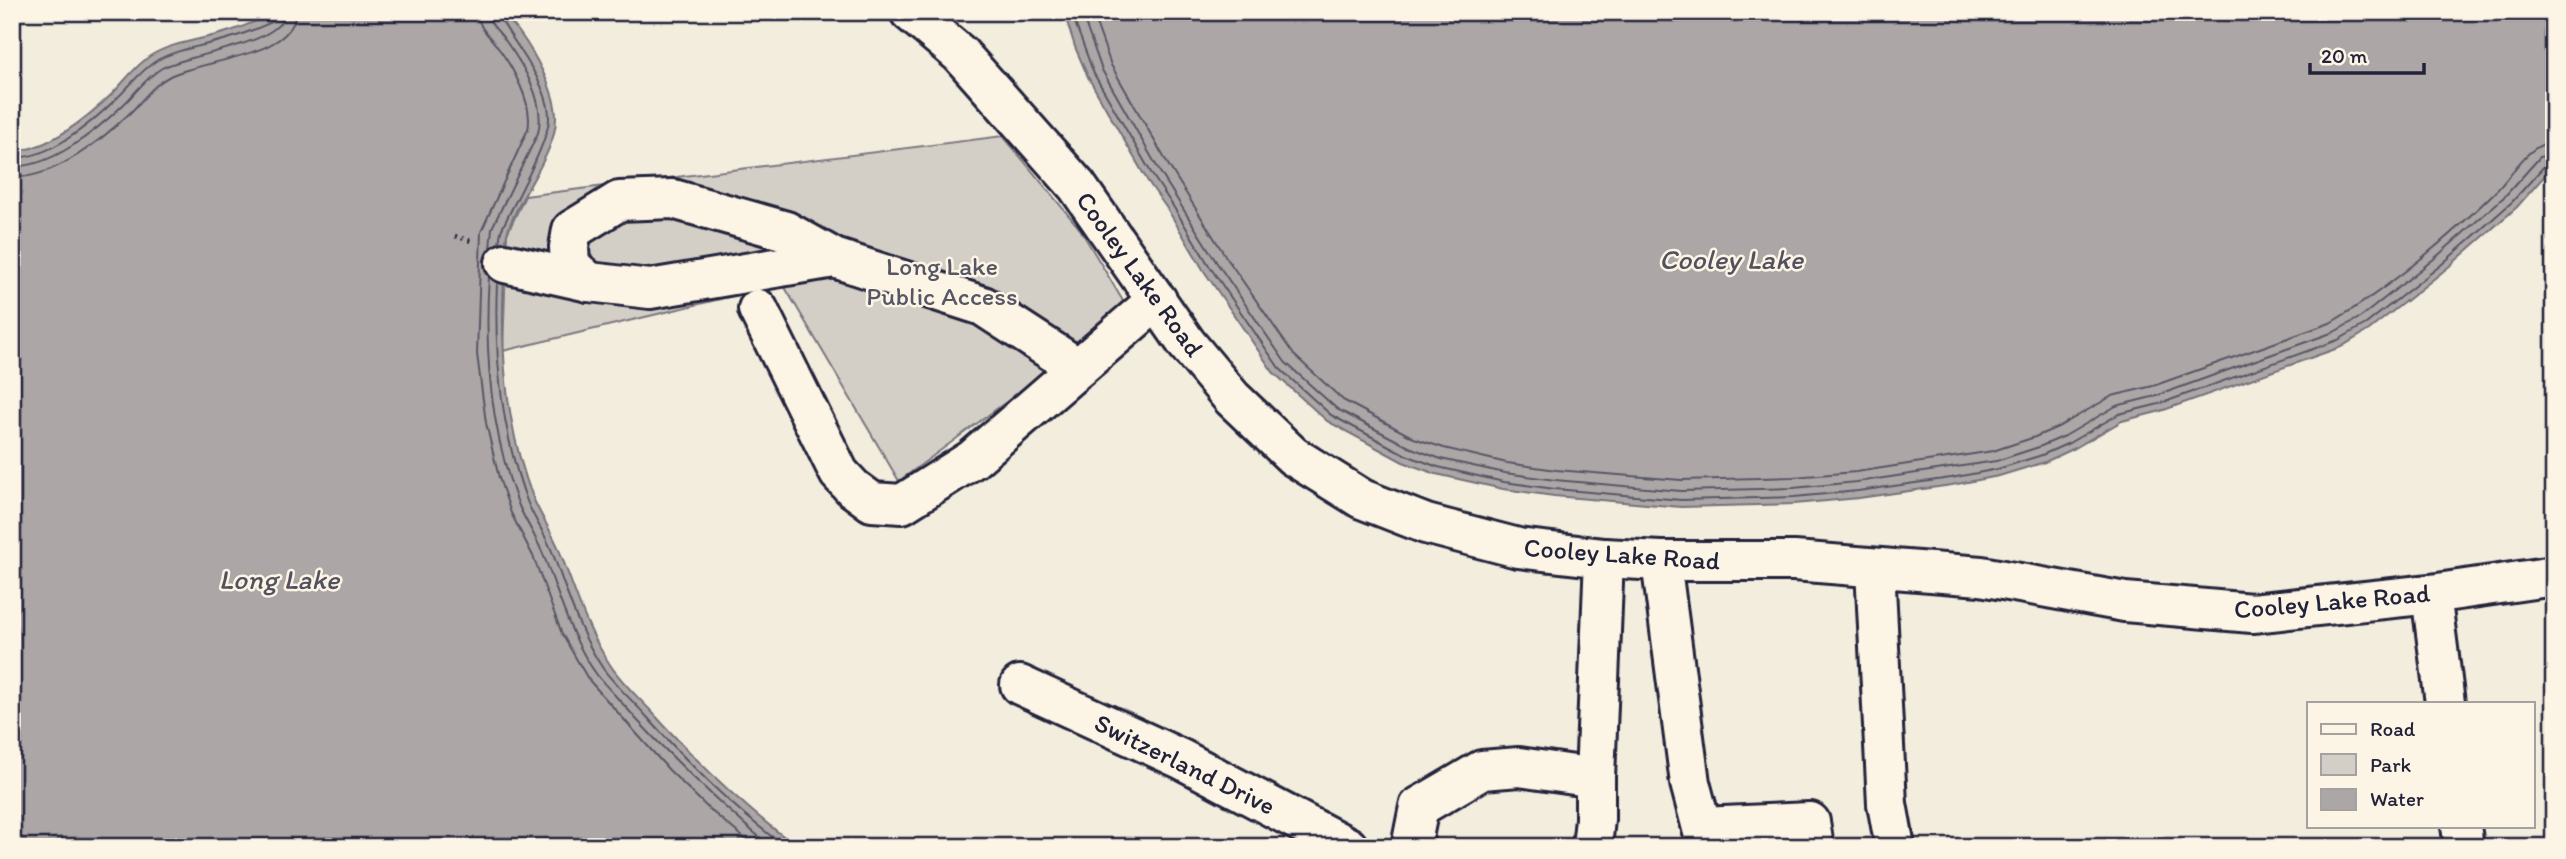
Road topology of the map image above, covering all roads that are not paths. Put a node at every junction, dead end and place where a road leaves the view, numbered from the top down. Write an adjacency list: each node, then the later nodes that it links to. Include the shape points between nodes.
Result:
1 (910, 12): 5 (street, Cooley Lake Road, via 960,54 1077,186)
2 (834, 258): 4 (street, via 650,289); 4 (street, via 786,232 673,199 619,201 572,230 570,265); 7 (street, via 983,306)
3 (505, 263): 4 (street)
4 (589, 282)
5 (1157, 300): 7 (street); 8 (street, Cooley Lake Road, via 1232,398 1293,456 1362,499 1426,524 1518,548)
6 (758, 309): 7 (street, via 839,473 872,502 902,504 973,458)
7 (1078, 368)
8 (1604, 558): 9 (street, Cooley Lake Road); 15 (street)
9 (1661, 561): 10 (street, Cooley Lake Road, via 1794,561); 17 (street, via 1690,783)
10 (1875, 568): 12 (street, Cooley Lake Road, via 1981,576 2125,602 2252,612); 22 (street, via 1887,804)
11 (2547, 570): 12 (street, Cooley Lake Road)
12 (2431, 594): 14 (street)
13 (1020, 685): 18 (street, Switzerland Drive, via 1181,759)
14 (2445, 702)
15 (1595, 778): 19 (street, via 1519,767 1482,770 1419,807); 20 (street)
16 (2461, 828): 23 (street)
17 (1704, 837): 21 (street, via 1810,822)
18 (1348, 847)
19 (1411, 847)
20 (1592, 847)
21 (1814, 847)
22 (1895, 847)
23 (2464, 847)

